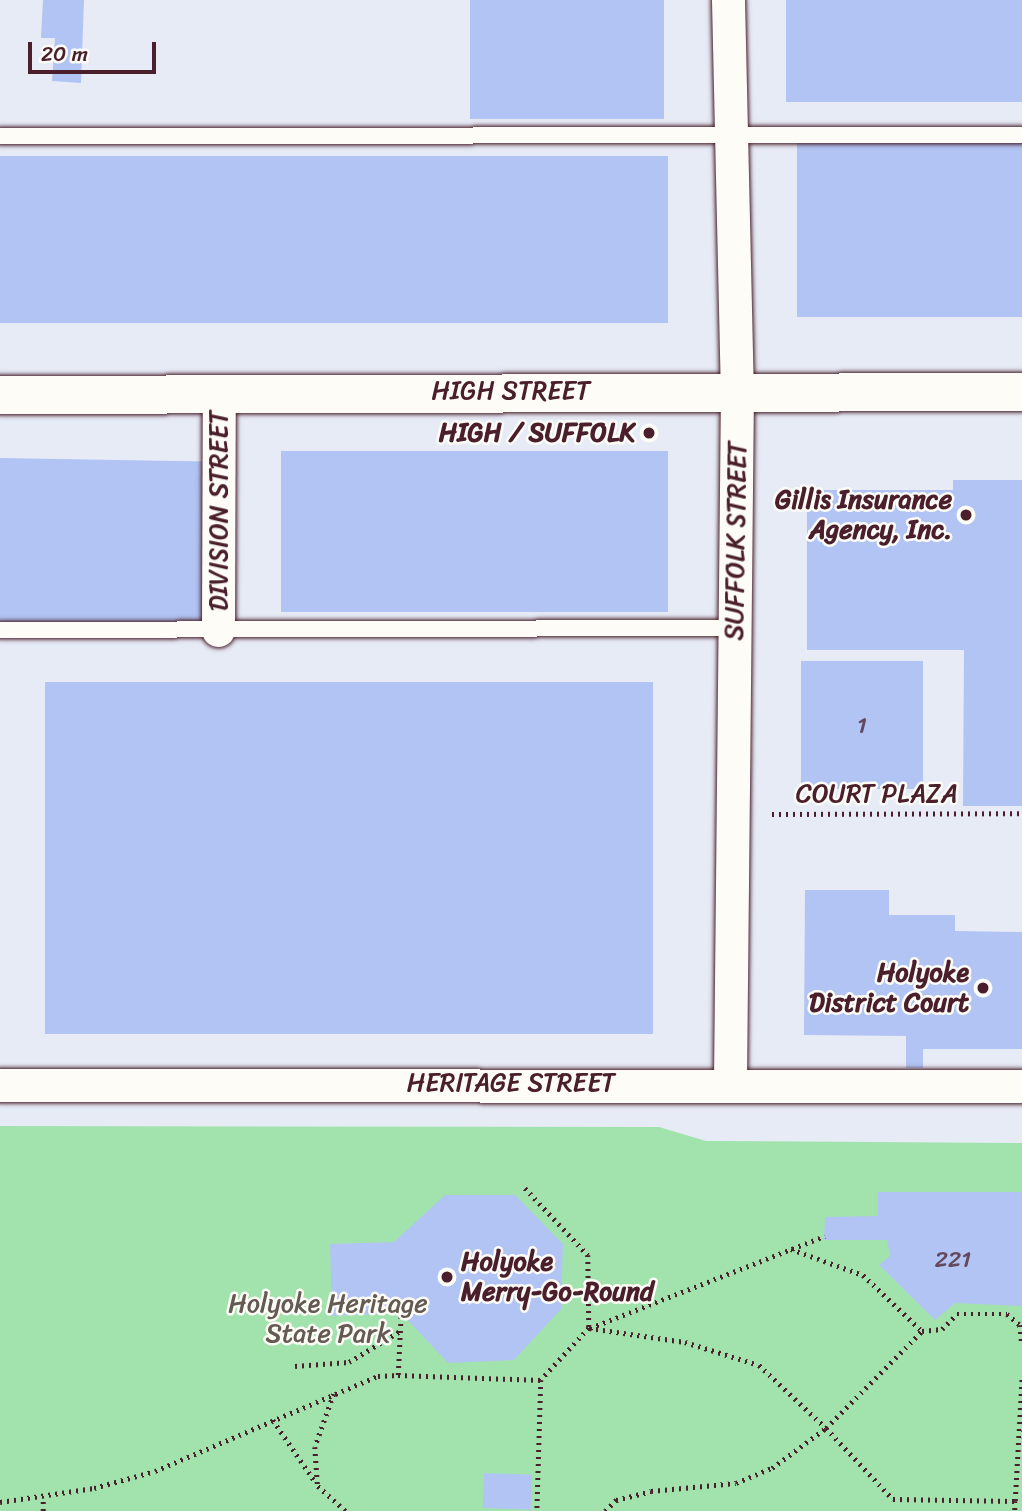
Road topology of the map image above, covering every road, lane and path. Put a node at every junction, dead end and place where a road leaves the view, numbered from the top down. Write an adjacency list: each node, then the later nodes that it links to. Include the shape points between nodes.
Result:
1 (727, 0): 4 (street, SUFFOLK STREET)
2 (1022, 135): 4 (lane)
3 (0, 136): 4 (lane)
4 (731, 136): 5 (street, SUFFOLK STREET)
5 (737, 390): 6 (main road, HIGH STREET); 7 (main road, HIGH STREET); 9 (street, SUFFOLK STREET)
6 (219, 393): 8 (main road, HIGH STREET); 10 (street, DIVISION STREET)
7 (1022, 393)
8 (0, 394)
9 (735, 628): 10 (lane); 13 (street, SUFFOLK STREET)
10 (218, 630): 11 (lane)
11 (0, 631)
12 (1022, 813): 13 (path, COURT PLAZA)
13 (733, 814): 14 (street, SUFFOLK STREET)
14 (730, 1082): 15 (street, HERITAGE STREET); 16 (street, HERITAGE STREET)
15 (0, 1086)
16 (1022, 1086)
17 (525, 1188): 21 (path, via 588,1255)
18 (825, 1236): 19 (path)
19 (790, 1249): 21 (path); 23 (path, via 863,1275)
20 (401, 1313): 22 (path)
21 (589, 1328): 28 (path); 33 (path, via 685,1342 759,1365)
22 (400, 1331): 25 (path, via 349,1362); 26 (path)
23 (922, 1331): 24 (path, via 942,1329 957,1314 1007,1314 1020,1325); 33 (path)
24 (1022, 1343)
25 (295, 1366)
26 (398, 1375): 28 (path); 29 (path, via 378,1376)
27 (1022, 1376): 31 (path)
28 (541, 1380): 40 (path)
29 (335, 1393): 30 (path); 34 (path, via 315,1447)
30 (273, 1420): 34 (path); 35 (path, via 155,1471)
31 (1017, 1422): 32 (path); 36 (path)
32 (1022, 1427)
33 (826, 1428): 36 (path, via 893,1499); 41 (path, via 783,1462 736,1483 651,1490 616,1500)
34 (318, 1486): 39 (path)
35 (43, 1498): 37 (path); 38 (path)
36 (1015, 1501): 42 (path)
37 (0, 1502)
38 (43, 1511)
39 (346, 1511)
40 (537, 1511)
41 (605, 1511)
42 (1015, 1511)

